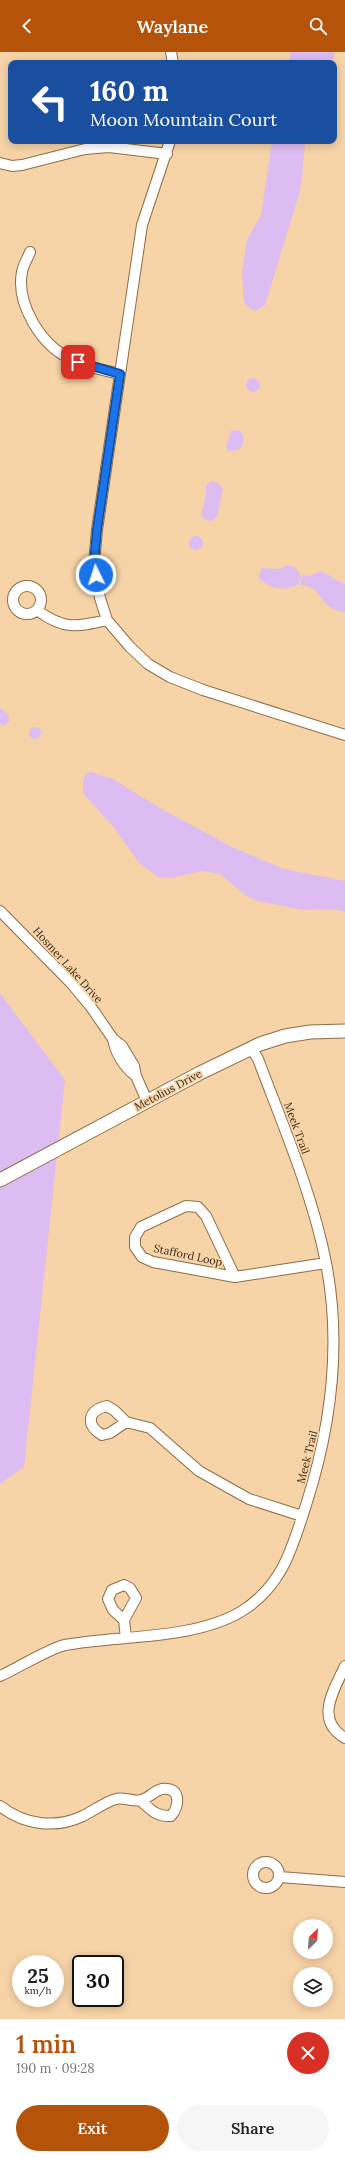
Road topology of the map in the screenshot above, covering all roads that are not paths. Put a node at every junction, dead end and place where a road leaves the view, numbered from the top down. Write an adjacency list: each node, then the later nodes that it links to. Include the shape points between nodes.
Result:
1 (169, 144): 2 (street)
2 (167, 154): 3 (street, via 110,147 85,150 22,165); 5 (street, via 142,225)
3 (0, 163)
4 (30, 252): 5 (street, via 22,270 21,282 29,313 37,328 49,344 66,357)
5 (120, 374): 7 (street, via 94,563)
6 (37, 610): 7 (street, via 63,626 83,626)
7 (107, 620): 8 (street, via 148,664 170,677)
8 (345, 735)
9 (0, 911): 12 (street, Hosmer Lake Drive, via 91,1007 113,1039 115,1050 126,1069 136,1076)
10 (345, 1031): 11 (street, Metolius Drive, via 285,1036)
11 (251, 1048): 12 (street, Metolius Drive); 14 (street, Meek Trail, via 258,1059 305,1186)
12 (147, 1101): 13 (street, Metolius Drive)
13 (0, 1180)
14 (326, 1263): 15 (street, Stafford Loop); 17 (street, Meek Trail, via 332,1306 333,1380 329,1418 318,1469)
15 (235, 1277): 15 (street, Stafford Loop, via 206,1216 198,1208 186,1206 141,1227 135,1237 135,1247 142,1257 153,1262)
16 (126, 1422): 17 (street, via 150,1428 199,1472 242,1495)
17 (302, 1516): 19 (street, Meek Trail, via 292,1550 280,1574 264,1594 242,1611 219,1622 196,1628)
18 (124, 1620): 19 (street)
19 (126, 1638): 21 (street, Meek Trail, via 62,1646)
20 (345, 1666): 22 (street, via 329,1699 328,1711 337,1733)
21 (0, 1676)
22 (345, 1738)
23 (141, 1800): 24 (street, via 117,1799 81,1817 57,1824 28,1822)
24 (0, 1806)
25 (280, 1877): 26 (street)
26 (345, 1882)

